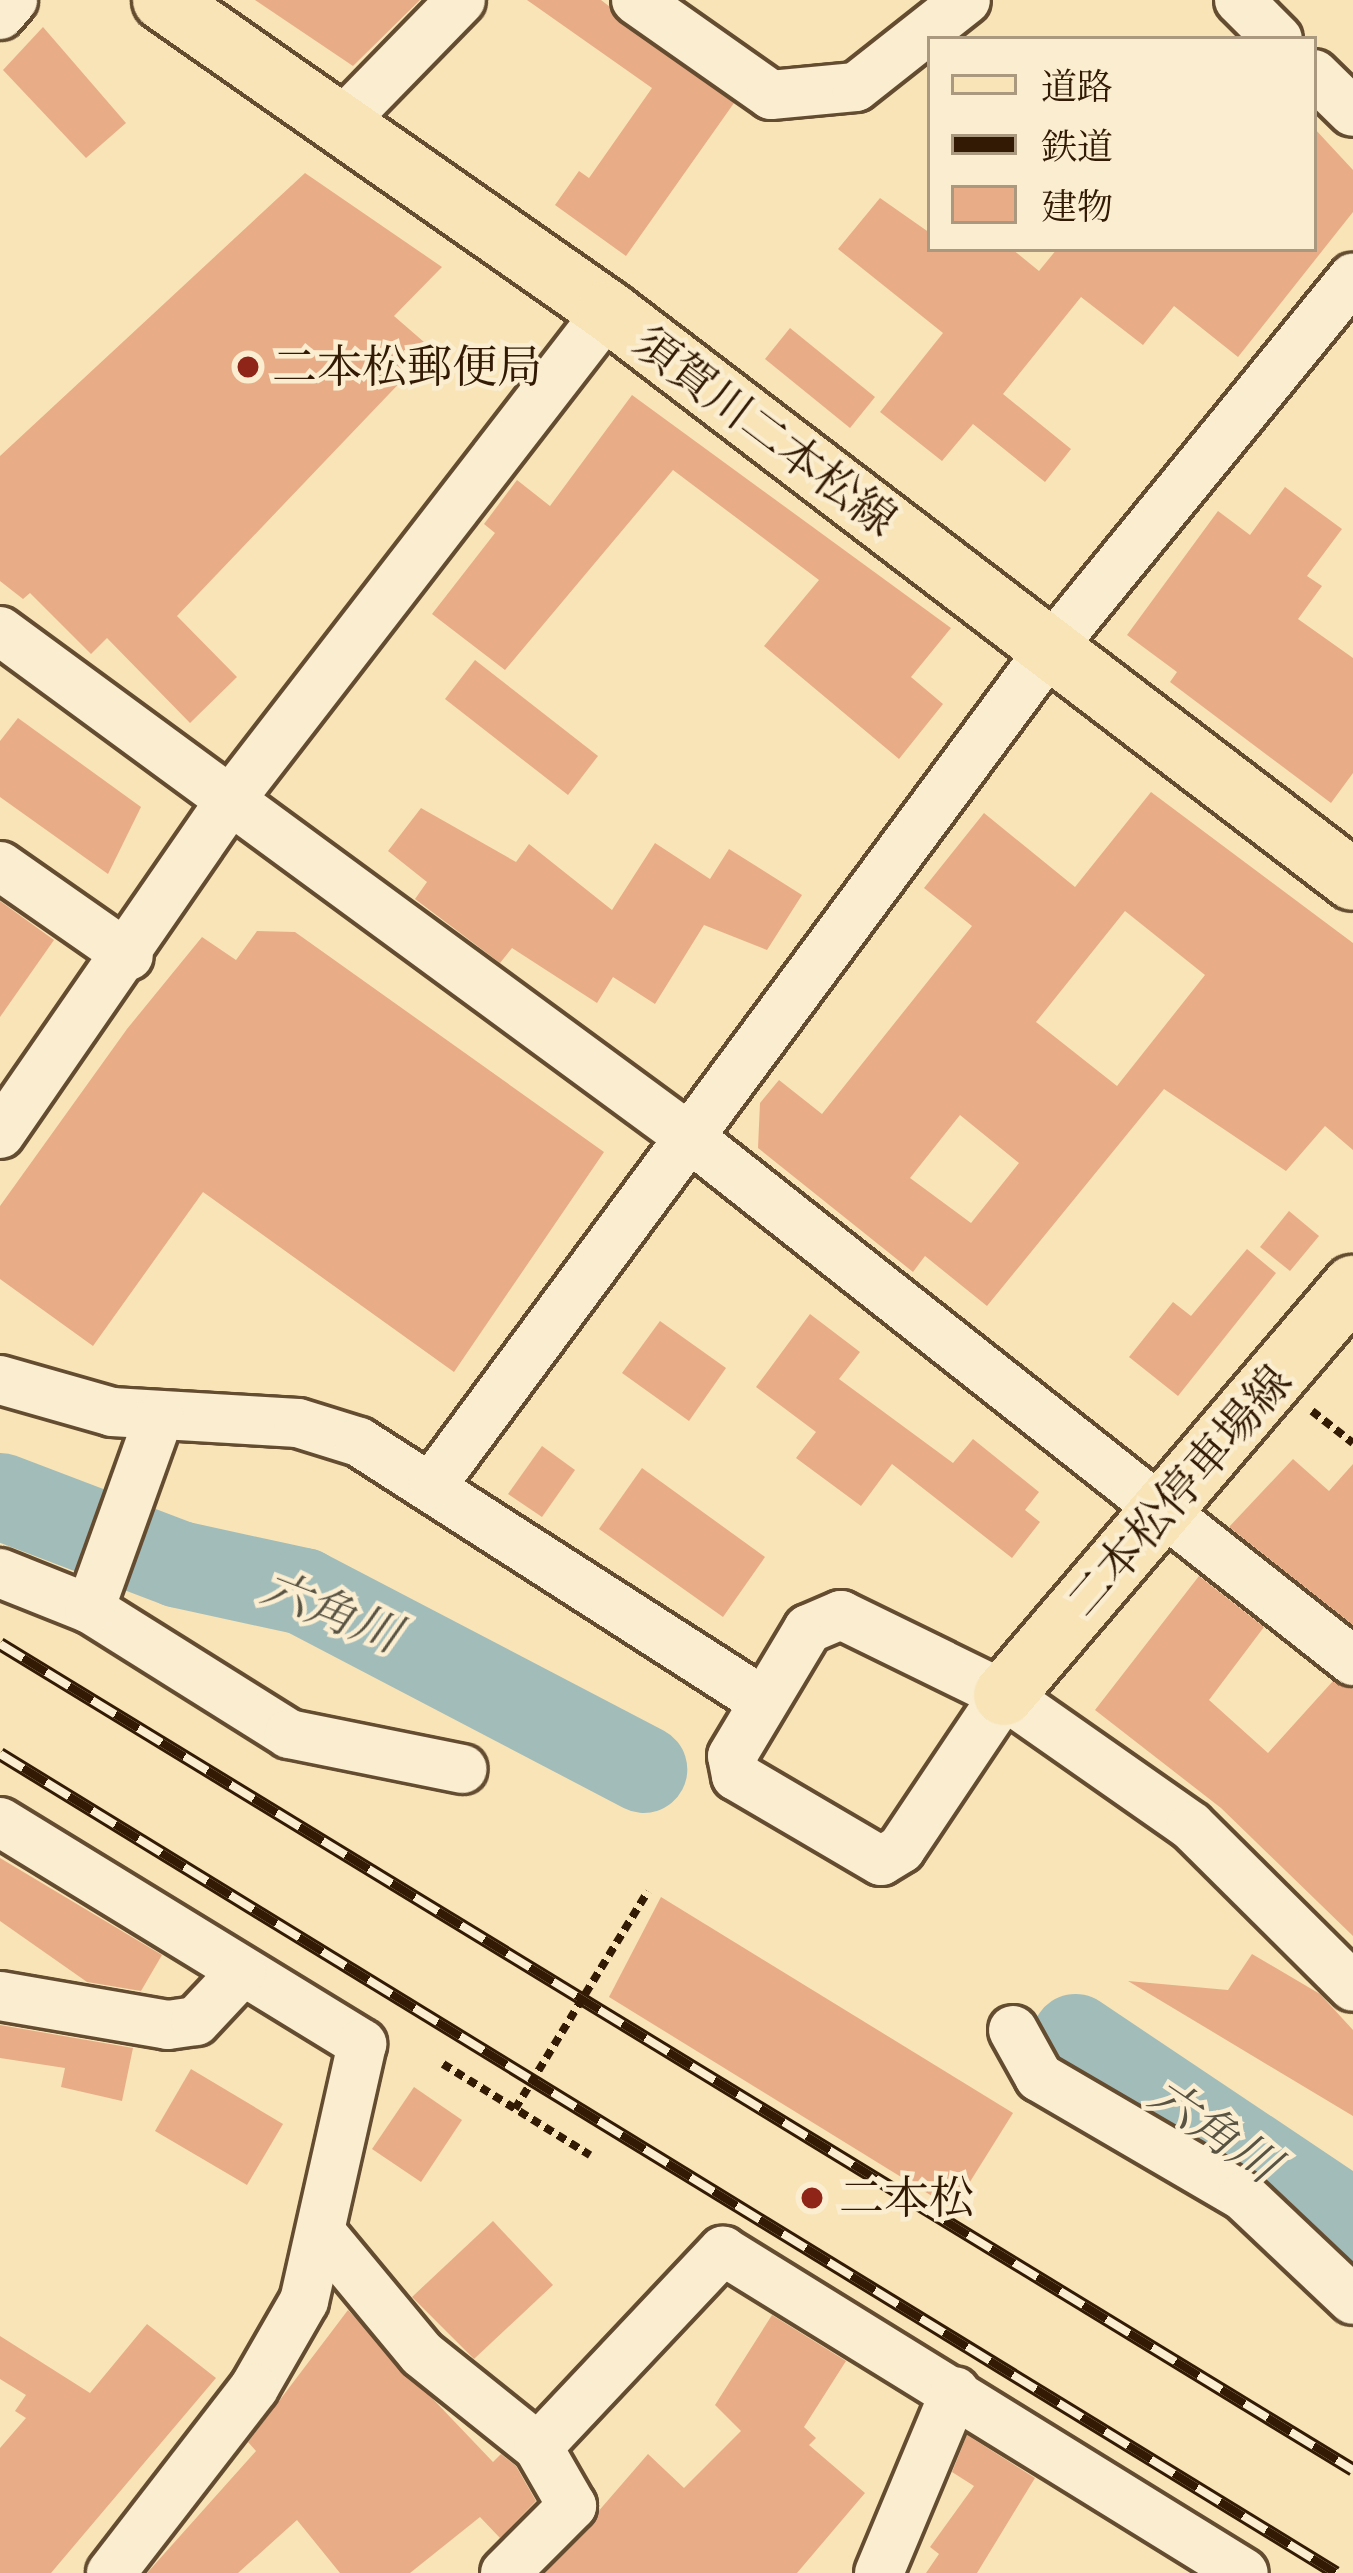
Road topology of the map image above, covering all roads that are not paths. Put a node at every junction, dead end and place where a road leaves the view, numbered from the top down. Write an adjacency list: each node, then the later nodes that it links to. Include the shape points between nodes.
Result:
1 (13, 0): 7 (street)
2 (163, 0): 11 (main road, 須賀川二本松線)
3 (461, 0): 11 (street)
4 (637, 0): 5 (street, via 771,95 856,87)
5 (966, 0)
6 (1239, 0): 8 (street)
7 (0, 15)
8 (1276, 36)
9 (1317, 77): 10 (street)
10 (1353, 112)
11 (340, 124): 13 (main road, 須賀川二本松線)
12 (1353, 278): 15 (street)
13 (608, 311): 15 (main road, 須賀川二本松線); 16 (street)
14 (0, 631): 16 (street)
15 (1051, 648): 18 (main road, 須賀川二本松線); 21 (street)
16 (228, 803): 19 (street); 21 (street)
17 (0, 866): 19 (street)
18 (1353, 880)
19 (130, 956): 20 (street)
20 (0, 1134)
21 (689, 1137): 25 (street); 26 (street)
22 (1353, 1286): 26 (main road, 二本松停車場線)
23 (0, 1380): 24 (street)
24 (152, 1436): 25 (street, via 327,1429); 28 (street)
25 (433, 1484): 31 (street)
26 (1161, 1512): 29 (street); 30 (main road, 二本松停車場線)
27 (0, 1573): 28 (street)
28 (94, 1598): 32 (street, via 289,1733)
29 (1353, 1660)
30 (1004, 1695): 31 (street, via 842,1615 808,1628); 31 (street, via 901,1850 880,1861 736,1776 732,1756); 35 (street, via 1191,1826)
31 (761, 1700)
32 (462, 1769)
33 (0, 1822): 34 (street)
34 (242, 1972): 36 (street, via 196,2021 168,2024); 38 (street, via 362,2044)
35 (1353, 1987)
36 (0, 1996)
37 (1013, 2030): 39 (street, via 1039,2077 1243,2195)
38 (324, 2236): 41 (street, via 349,2252 422,2354); 42 (street, via 304,2301 254,2388)
39 (1353, 2300)
40 (955, 2391): 41 (street, via 723,2251); 44 (street); 45 (street)
41 (538, 2447): 43 (street, via 572,2506)
42 (111, 2573)
43 (505, 2573)
44 (879, 2573)
45 (1244, 2573)

